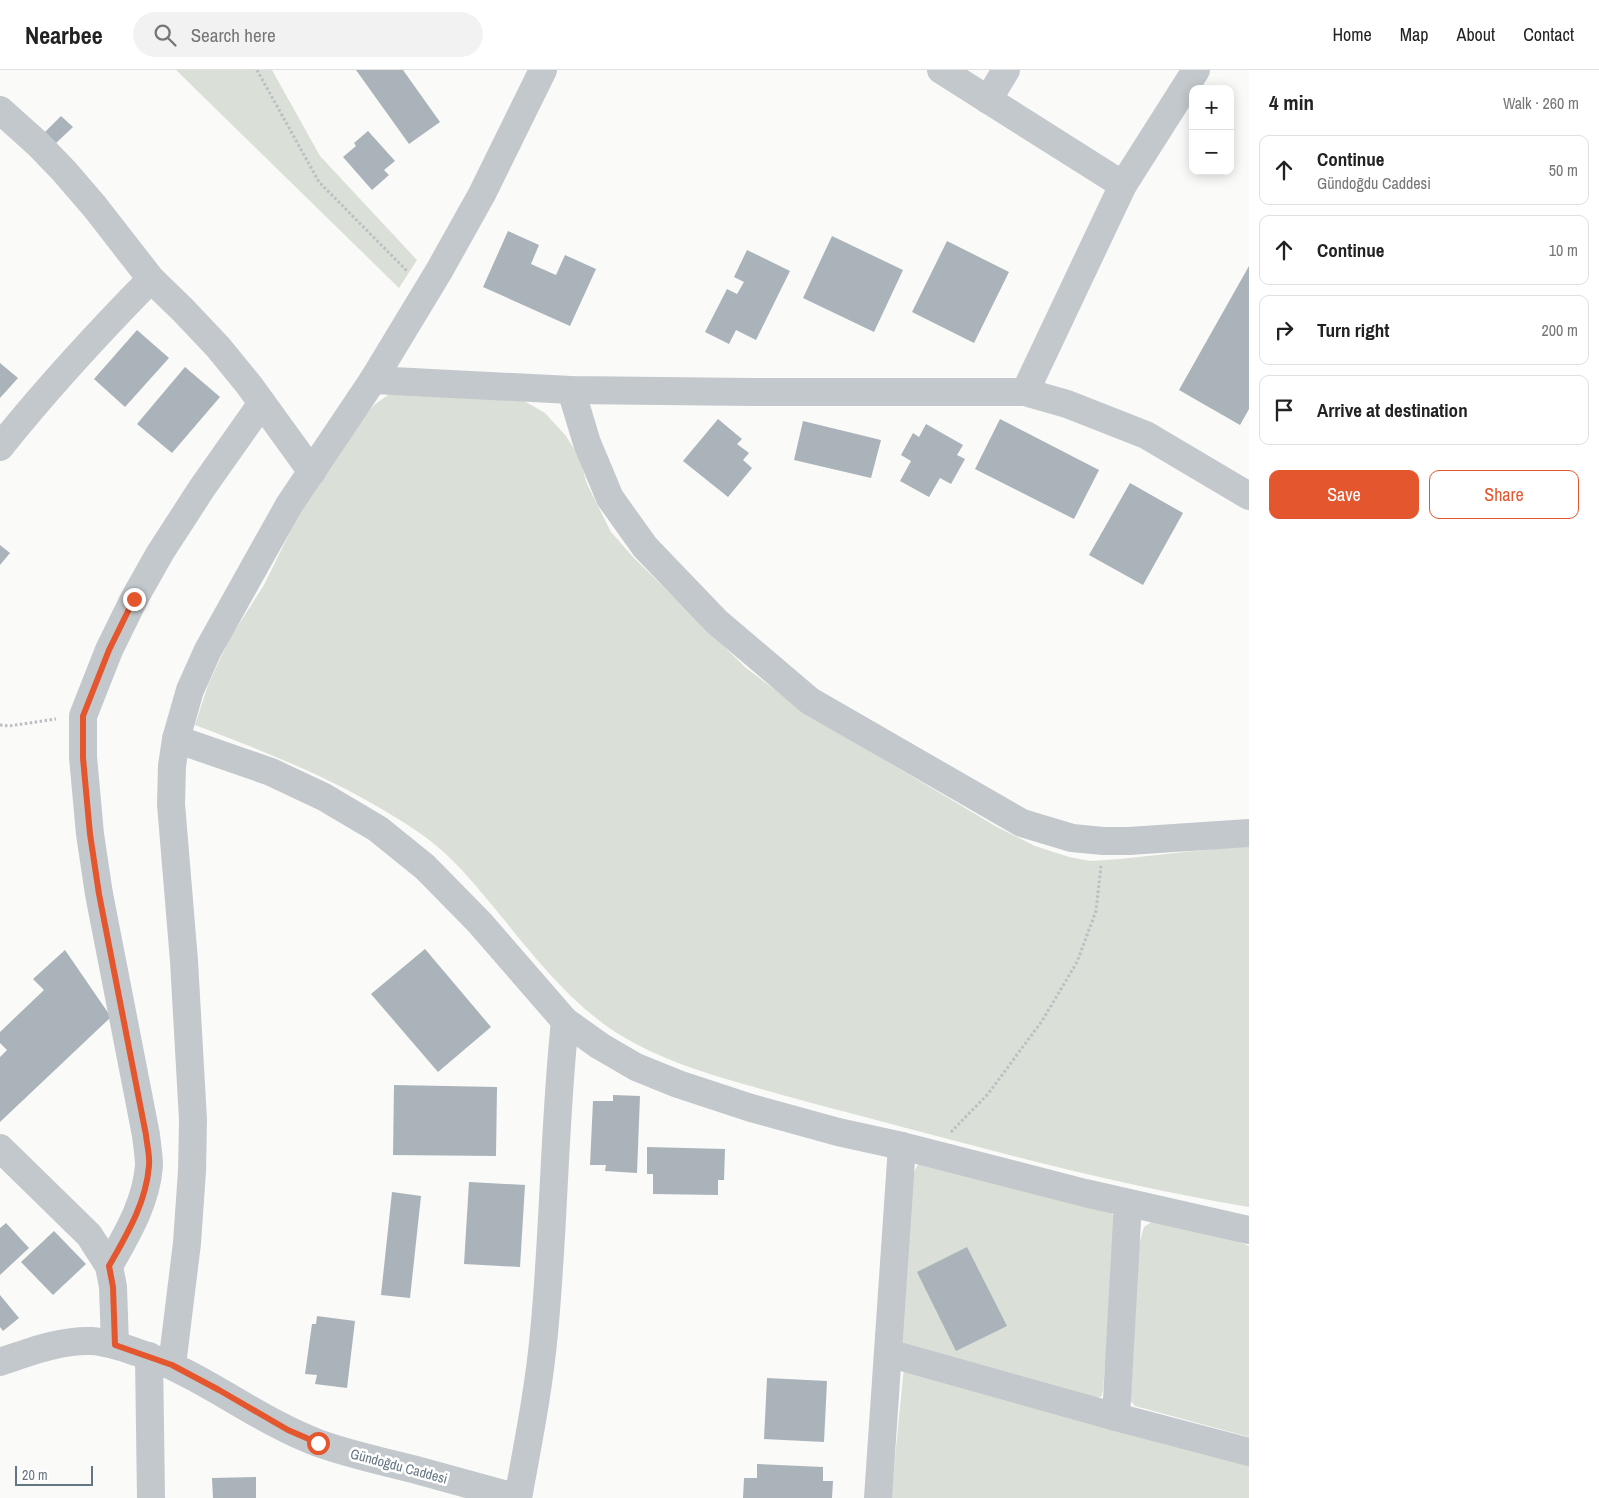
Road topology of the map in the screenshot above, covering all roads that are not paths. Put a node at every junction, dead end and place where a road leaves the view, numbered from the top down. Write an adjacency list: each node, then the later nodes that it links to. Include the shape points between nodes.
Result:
1 (543, 70): 9 (street, via 482,194)
2 (941, 70): 5 (street)
3 (1006, 70): 5 (street)
4 (1196, 70): 7 (street)
5 (988, 100): 7 (street)
6 (0, 110): 8 (street, via 64,171)
7 (1123, 185): 11 (street)
8 (151, 279): 12 (street, via 218,347); 13 (street, via 106,325)
9 (373, 380): 10 (street); 14 (street)
10 (571, 390): 11 (street); 17 (street, via 587,443 610,498 645,547 724,628 810,701 1022,823 1072,838 1103,841)
11 (1025, 392): 15 (street, via 1067,404 1146,435)
12 (262, 403): 14 (street); 23 (street, via 160,553 109,650 83,716 90,834 149,1165 135,1220)
13 (0, 447)
14 (312, 472): 16 (street, via 208,650 190,690)
15 (1249, 496)
16 (176, 739): 18 (street, via 270,772 324,797 378,829 425,867 473,916); 26 (street, via 171,804 184,961 193,1120 192,1171 186,1243)
17 (1249, 833)
18 (565, 1021): 19 (street, via 636,1067 678,1084 751,1108); 31 (street, via 544,1334)
19 (902, 1146): 21 (street); 25 (street)
20 (0, 1148): 23 (street, via 89,1235)
21 (1128, 1203): 22 (street); 28 (street)
22 (1249, 1230)
23 (109, 1266): 24 (street)
24 (115, 1345): 26 (street, Gündoğdu Caddesi); 27 (street, Gündoğdu Caddesi, via 92,1341 65,1343)
25 (888, 1352): 28 (street); 32 (street)
26 (161, 1361): 30 (street); 31 (street, Gündoğdu Caddesi, via 318,1443)
27 (0, 1362)
28 (1116, 1417): 29 (street)
29 (1249, 1452)
30 (151, 1498)
31 (518, 1498)
32 (878, 1498)

